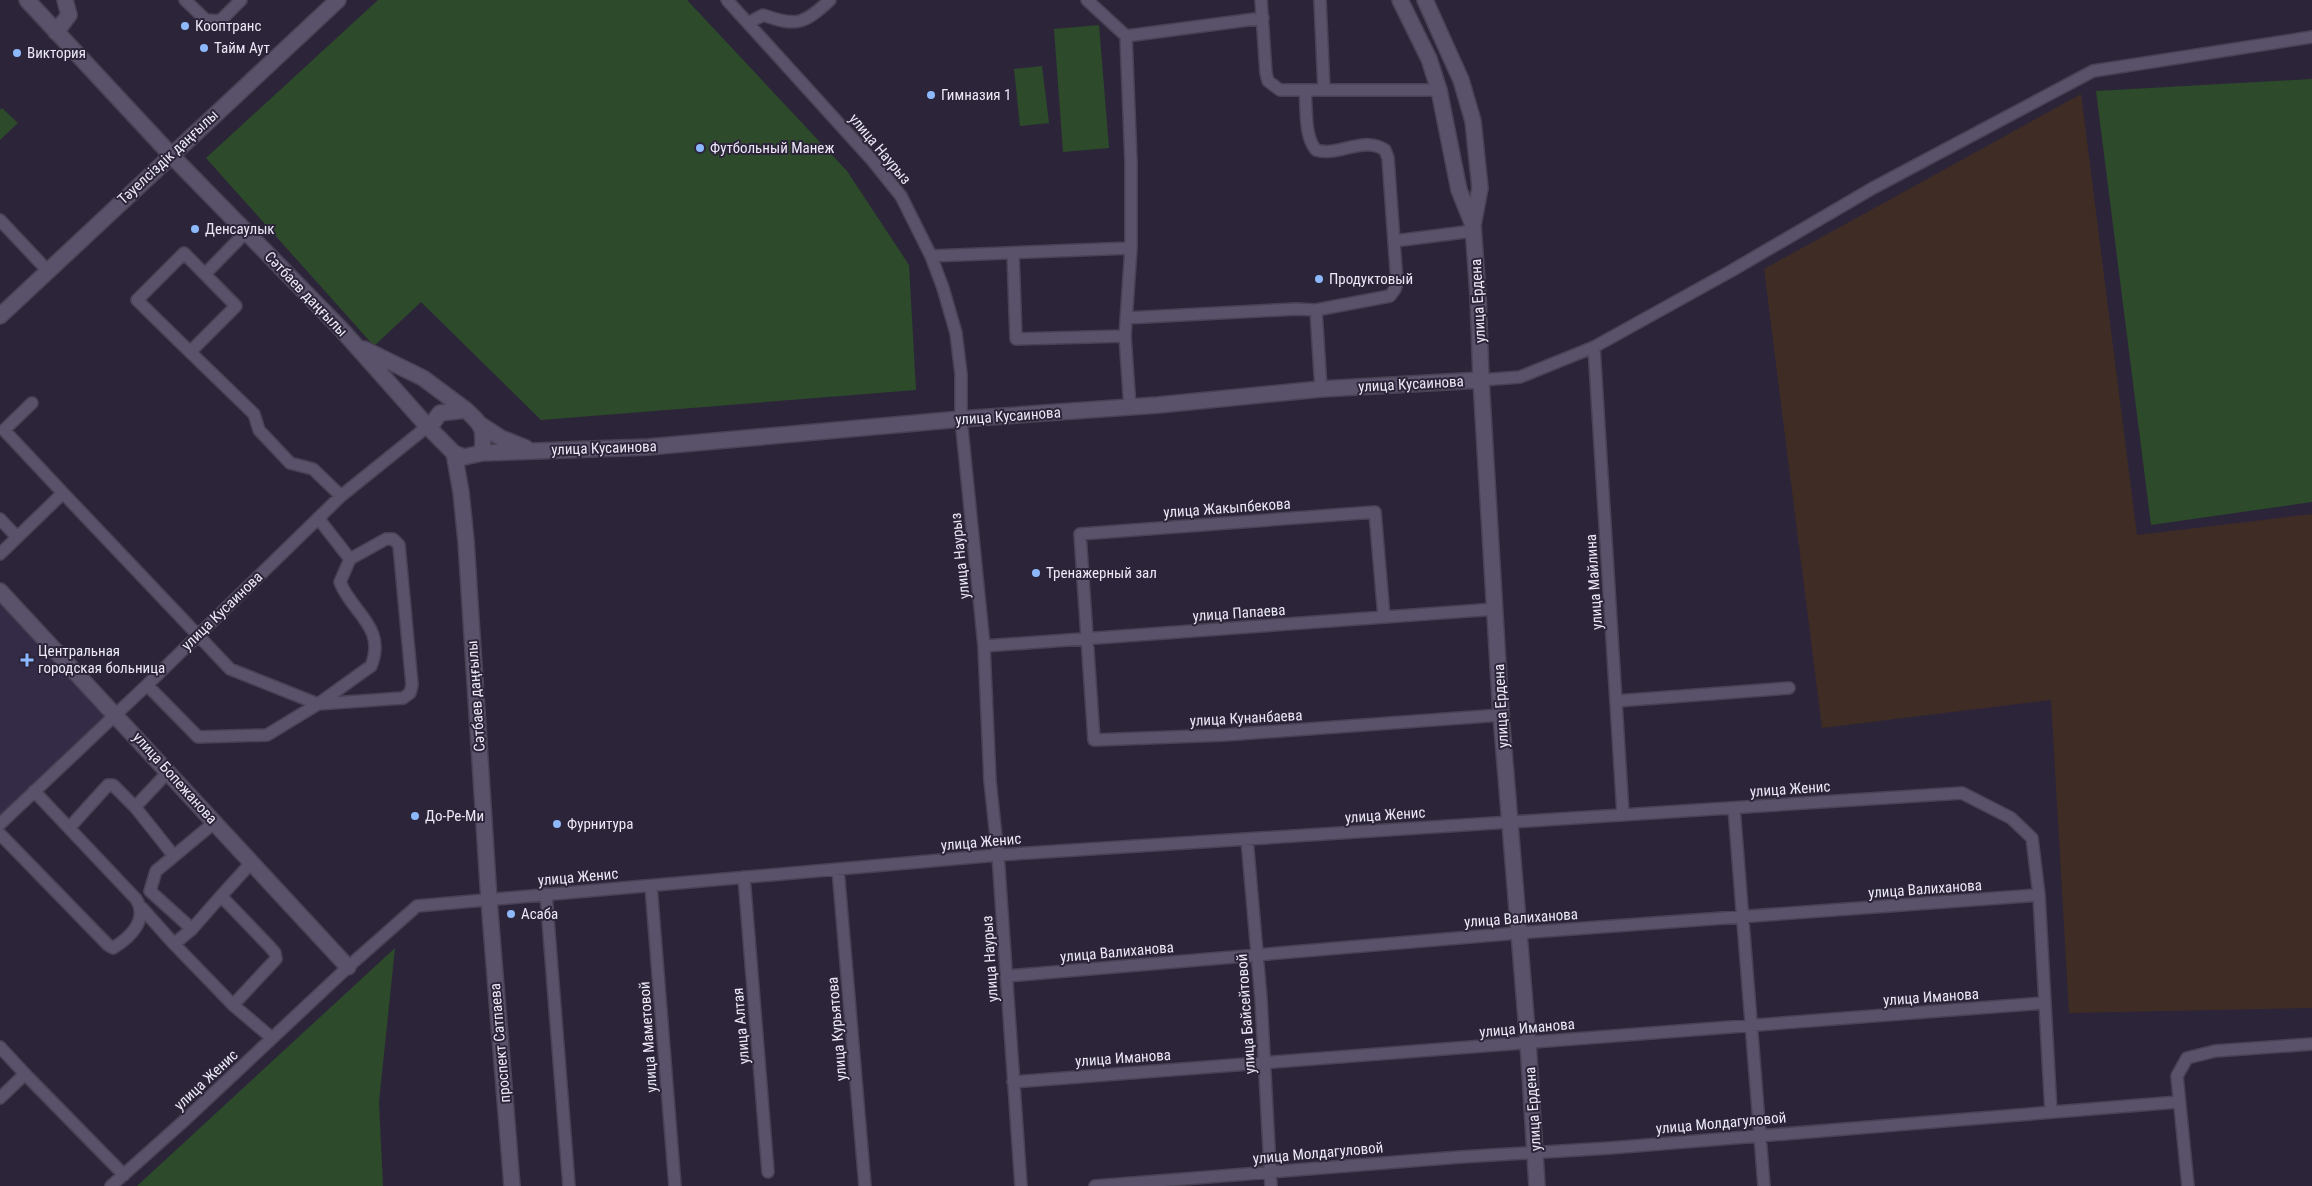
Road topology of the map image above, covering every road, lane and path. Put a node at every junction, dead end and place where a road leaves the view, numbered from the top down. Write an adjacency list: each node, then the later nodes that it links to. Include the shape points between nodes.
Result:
1 (27, 0): 15 (street, Сәтбаев даңғылы)
2 (64, 0): 15 (street, via 69,15)
3 (185, 0): 4 (street, via 206,20 220,20)
4 (241, 0)
5 (338, 0): 21 (street, Тәуелсіздік даңғылы)
6 (727, 0): 14 (street, улица Наурыз)
7 (830, 0): 14 (street, via 812,17 798,22 784,22 763,15)
8 (1087, 0): 16 (street)
9 (1261, 0): 13 (street)
10 (1320, 0): 18 (street)
11 (1400, 0): 19 (street, улица Ердена, via 1429,59)
12 (1425, 0): 23 (street, улица Ердена, via 1461,80 1473,121 1480,188)
13 (1263, 18): 16 (street); 20 (street, via 1268,80 1280,90)
14 (748, 23): 28 (street, улица Наурыз, via 901,196)
15 (56, 32): 21 (street, Сәтбаев даңғылы)
16 (1126, 36): 26 (street)
17 (2312, 37): 36 (street, via 2093,71 1873,188 1731,272)
18 (1324, 90): 19 (street); 20 (street)
19 (1439, 90): 23 (street, улица Ердена, via 1459,190)
20 (1305, 91): 25 (street, via 1308,132 1316,150 1329,152 1371,144 1385,150)
21 (171, 155): 24 (street, Сәтбаев даңғылы); 29 (street, Тәуелсіздік даңғылы)
22 (0, 220): 29 (street)
23 (1473, 228): 25 (street); 38 (street, улица Ердена)
24 (246, 232): 30 (street); 35 (street, Сәтбаев даңғылы)
25 (1394, 241): 31 (street, via 1397,283 1390,296)
26 (1131, 248): 27 (street); 33 (street)
27 (1013, 253): 28 (street); 34 (street, via 1016,340)
28 (931, 256): 43 (street, улица Наурыз, via 956,333)
29 (48, 271): 32 (street, Тәуелсіздік даңғылы)
30 (204, 274): 37 (street, via 236,306); 37 (street, via 184,253 137,300)
31 (1316, 310): 33 (street); 39 (street)
32 (0, 316)
33 (1126, 318): 34 (street)
34 (1125, 336): 41 (street)
35 (354, 344): 42 (street, via 423,378); 45 (street, Сәтбаев даңғылы)
36 (1594, 347): 38 (street, via 1520,377); 66 (street, улица Майлина)
37 (190, 352): 52 (street, via 254,414 259,430 290,463 312,469)
38 (1481, 380): 39 (street, улица Кусаинова); 59 (street, улица Ердена)
39 (1321, 389): 41 (street, улица Кусаинова)
40 (32, 403): 46 (street)
41 (1130, 407): 43 (street, улица Кусаинова)
42 (466, 410): 44 (street); 45 (street, via 440,413)
43 (962, 419): 47 (street, улица Кусаинова, via 648,447); 63 (street, улица Наурыз)
44 (482, 425): 47 (street, via 501,438); 49 (street, via 484,440)
45 (429, 428): 48 (street); 52 (street, улица Кусаинова)
46 (2, 432): 51 (street)
47 (534, 450): 49 (street, улица Кусаинова)
48 (454, 453): 49 (street, via 464,457); 50 (street)
49 (478, 454): 50 (street, via 468,467)
50 (461, 492): 90 (street, Сәтбаев даңғылы)
51 (63, 493): 55 (street); 61 (street)
52 (341, 496): 53 (street, улица Кусаинова)
53 (318, 518): 57 (street); 61 (street, улица Кусаинова)
54 (0, 519): 55 (street)
55 (17, 537): 56 (street)
56 (0, 554)
57 (350, 559): 67 (street, via 340,582 345,595 372,629 374,657 370,666); 67 (street, via 386,539 393,539 399,544 412,685 410,693 403,698)
58 (0, 591): 68 (street, улица Бопежанова)
59 (1496, 610): 60 (street, улица Папаева); 69 (street, улица Ердена)
60 (1384, 617): 62 (street, улица Папаева); 62 (street, улица Жакыпбекова, via 1375,514 1372,511 1083,532 1080,538)
61 (197, 636): 64 (street, улица Кусаинова); 67 (street, via 230,669)
62 (1087, 639): 63 (street, улица Папаева); 69 (street, улица Кунанбаева, via 1094,740 1224,735)
63 (984, 646): 81 (street, улица Наурыз, via 990,781)
64 (147, 685): 67 (street, via 198,737 267,735); 68 (street, улица Кусаинова)
65 (1789, 688): 66 (street)
66 (1616, 701): 74 (street, улица Майлина)
67 (318, 704)
68 (116, 714): 70 (street, улица Бопежанова); 71 (street, улица Кусаинова)
69 (1501, 715): 76 (street, улица Ердена)
70 (169, 772): 72 (street); 75 (street, улица Бопежанова)
71 (34, 792): 77 (street, улица Кусаинова); 78 (street)
72 (136, 807): 78 (street, via 116,786 108,786); 82 (street)
73 (1734, 808): 74 (street, улица Женис); 88 (street, улица Женис, via 1962,793 2011,818 2032,838); 92 (street)
74 (1623, 815): 76 (street, улица Женис)
75 (214, 822): 82 (street); 83 (street, улица Бопежанова)
76 (1509, 822): 80 (street, улица Женис); 94 (street, улица Ердена)
77 (0, 824)
78 (69, 828): 91 (street)
79 (0, 834): 91 (street, via 113,948 136,927 142,918)
80 (1247, 839): 81 (street, улица Женис); 96 (street, улица Байсейтовой)
81 (998, 855): 84 (street, улица Женис); 98 (street, улица Наурыз)
82 (174, 856): 93 (street, via 156,871 150,891)
83 (252, 862): 89 (street); 97 (street, улица Бопежанова)
84 (838, 869): 85 (street, улица Женис); 121 (street, улица Курьятова)
85 (744, 877): 86 (street, улица Женис); 114 (street, улица Алтая)
86 (651, 886): 87 (street, улица Женис); 120 (street, улица Маметовой)
87 (546, 894): 90 (street, улица Женис); 119 (street)
88 (2039, 895): 92 (street, улица Валиханова); 99 (street)
89 (221, 896): 93 (street); 100 (street, via 270,947 276,959)
90 (488, 900): 97 (street, улица Женис, via 417,906); 118 (street, проспект Сатпаева)
91 (142, 908): 95 (street)
92 (1742, 917): 94 (street, улица Валиханова); 101 (street)
93 (192, 929): 95 (street)
94 (1518, 933): 96 (street, улица Валиханова); 103 (street, улица Ердена)
95 (174, 944): 100 (street)
96 (1256, 954): 98 (street, улица Валиханова); 106 (street, улица Байсейтовой)
97 (348, 967): 102 (street, улица Женис)
98 (1006, 976): 108 (street, улица Наурыз)
99 (2043, 1003): 101 (street, улица Иманова); 111 (street)
100 (233, 1005): 102 (street)
101 (1752, 1025): 103 (street, улица Иманова); 112 (street)
102 (272, 1038): 116 (street, улица Женис)
103 (1528, 1042): 106 (street, улица Иманова); 113 (street, улица Ердена)
104 (2312, 1044): 110 (street, via 2215,1051 2187,1058 2177,1076)
105 (0, 1047): 107 (street)
106 (1265, 1063): 108 (street, улица Иманова); 115 (street, улица Байсейтовой)
107 (25, 1074): 109 (street); 116 (street)
108 (1013, 1082): 122 (street, улица Наурыз)
109 (0, 1098)
110 (2178, 1102): 111 (street, улица Молдагуловой); 127 (street)
111 (2051, 1112): 112 (street, улица Молдагуловой)
112 (1760, 1135): 113 (street, улица Молдагуловой); 126 (street)
113 (1535, 1153): 115 (street, улица Молдагуловой); 125 (street, улица Ердена)
114 (768, 1172)
115 (1270, 1172): 123 (street, улица Молдагуловой); 124 (street, улица Байсейтовой)
116 (124, 1175): 117 (street, улица Женис)
117 (111, 1186)
118 (512, 1186)
119 (569, 1186)
120 (675, 1186)
121 (865, 1186)
122 (1021, 1186)
123 (1095, 1186)
124 (1271, 1186)
125 (1537, 1186)
126 (1764, 1186)
127 (2188, 1186)

